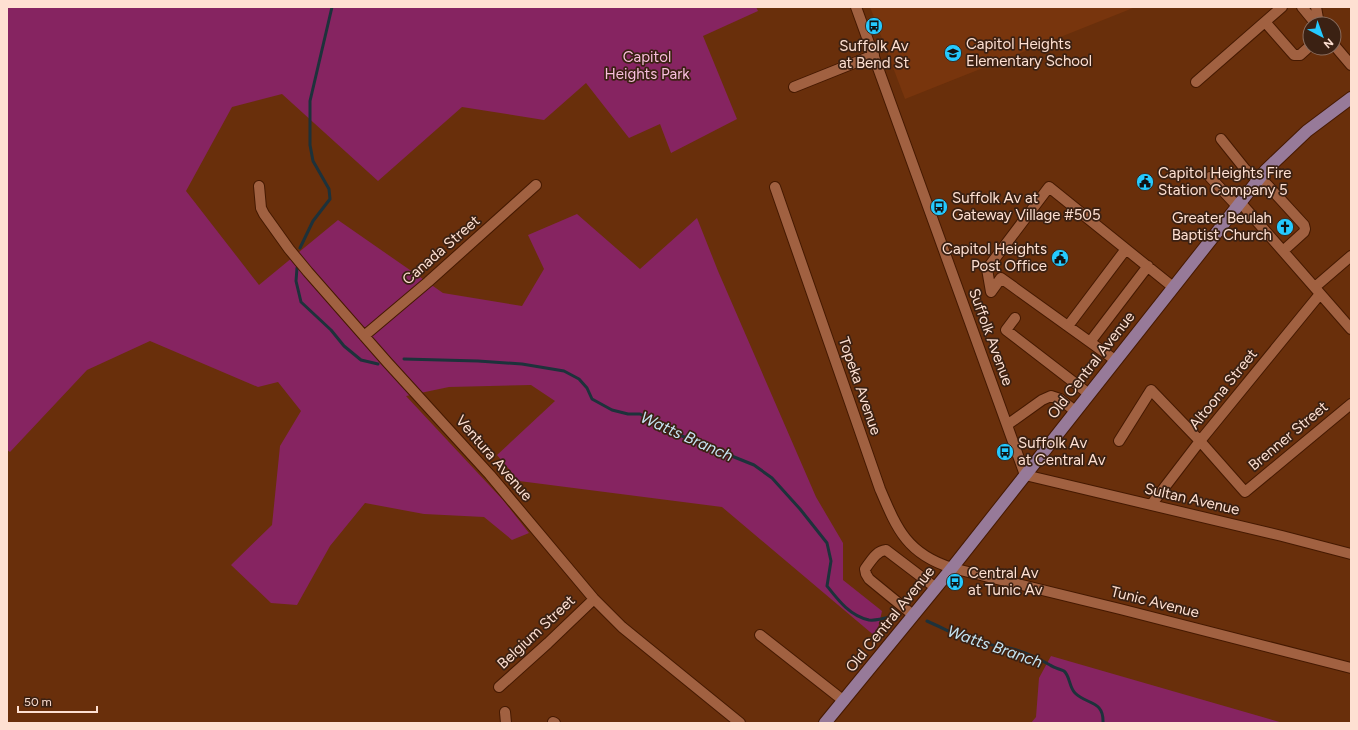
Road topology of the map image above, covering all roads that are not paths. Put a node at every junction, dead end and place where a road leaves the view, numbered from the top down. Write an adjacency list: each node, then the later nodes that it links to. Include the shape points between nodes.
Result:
1 (856, 7): 8 (street, Suffolk Avenue)
2 (1282, 7): 5 (street)
3 (1302, 7): 4 (street)
4 (1310, 16)
5 (1265, 22): 6 (street, via 1294,55); 10 (street)
6 (1302, 53)
7 (1342, 54): 9 (street)
8 (874, 55): 11 (street); 35 (street, Suffolk Avenue)
9 (1351, 65)
10 (1196, 82)
11 (794, 87)
12 (1351, 98): 15 (main road, Old Central Avenue, via 1307,130)
13 (1220, 139): 15 (street, via 1246,169)
14 (1210, 177): 19 (street)
15 (1259, 179): 19 (main road, Old Central Avenue); 21 (street, via 1304,225 1304,232)
16 (536, 185): 29 (street, Canada Street)
17 (259, 186): 29 (street, Ventura Avenue, via 261,208 268,221 289,250)
18 (775, 187): 41 (street, Topeka Avenue, via 852,411 893,520 914,548 936,563)
19 (1239, 204): 21 (street); 24 (main road, Old Central Avenue)
20 (1126, 249): 23 (street); 27 (street); 27 (street, via 1049,187 987,269 991,292 1002,278)
21 (1283, 251): 25 (street)
22 (1351, 256): 25 (street, Altoona Street)
23 (1148, 266): 24 (street); 30 (street)
24 (1173, 287): 31 (main road, Old Central Avenue)
25 (1318, 290): 28 (street); 37 (street, Altoona Street)
26 (1015, 318): 32 (street, via 1006,330)
27 (1068, 326): 30 (street)
28 (1351, 329)
29 (364, 336): 43 (street, Ventura Avenue, via 490,475)
30 (1090, 342): 31 (street)
31 (1115, 360): 32 (main road, Old Central Avenue)
32 (1088, 394): 34 (main road, Old Central Avenue)
33 (1351, 404): 37 (street, Brenner Street, via 1245,492)
34 (1075, 411): 35 (street, via 1060,399 1051,396); 38 (main road, Old Central Avenue)
35 (1007, 425): 38 (street, Suffolk Avenue)
36 (1118, 441): 37 (street, via 1151,390)
37 (1200, 441): 39 (street, Altoona Street)
38 (1025, 474): 39 (street, Sultan Avenue); 41 (main road, Old Central Avenue)
39 (1151, 504): 40 (street, Sultan Avenue)
40 (1350, 553)
41 (952, 568): 42 (main road, Old Central Avenue); 46 (street, Tunic Avenue)
42 (936, 588): 44 (main road, Old Central Avenue); 44 (street, via 886,550 880,550 876,554 865,569 869,579)
43 (594, 598): 47 (street, Belgium Street); 51 (street, Ventura Avenue, via 622,627)
44 (913, 615): 48 (main road, Old Central Avenue)
45 (760, 635): 48 (street)
46 (1351, 668)
47 (499, 687)
48 (844, 701): 52 (main road, Old Central Avenue)
49 (505, 712): 50 (street)
50 (506, 723)
51 (740, 723)
52 (825, 723)

